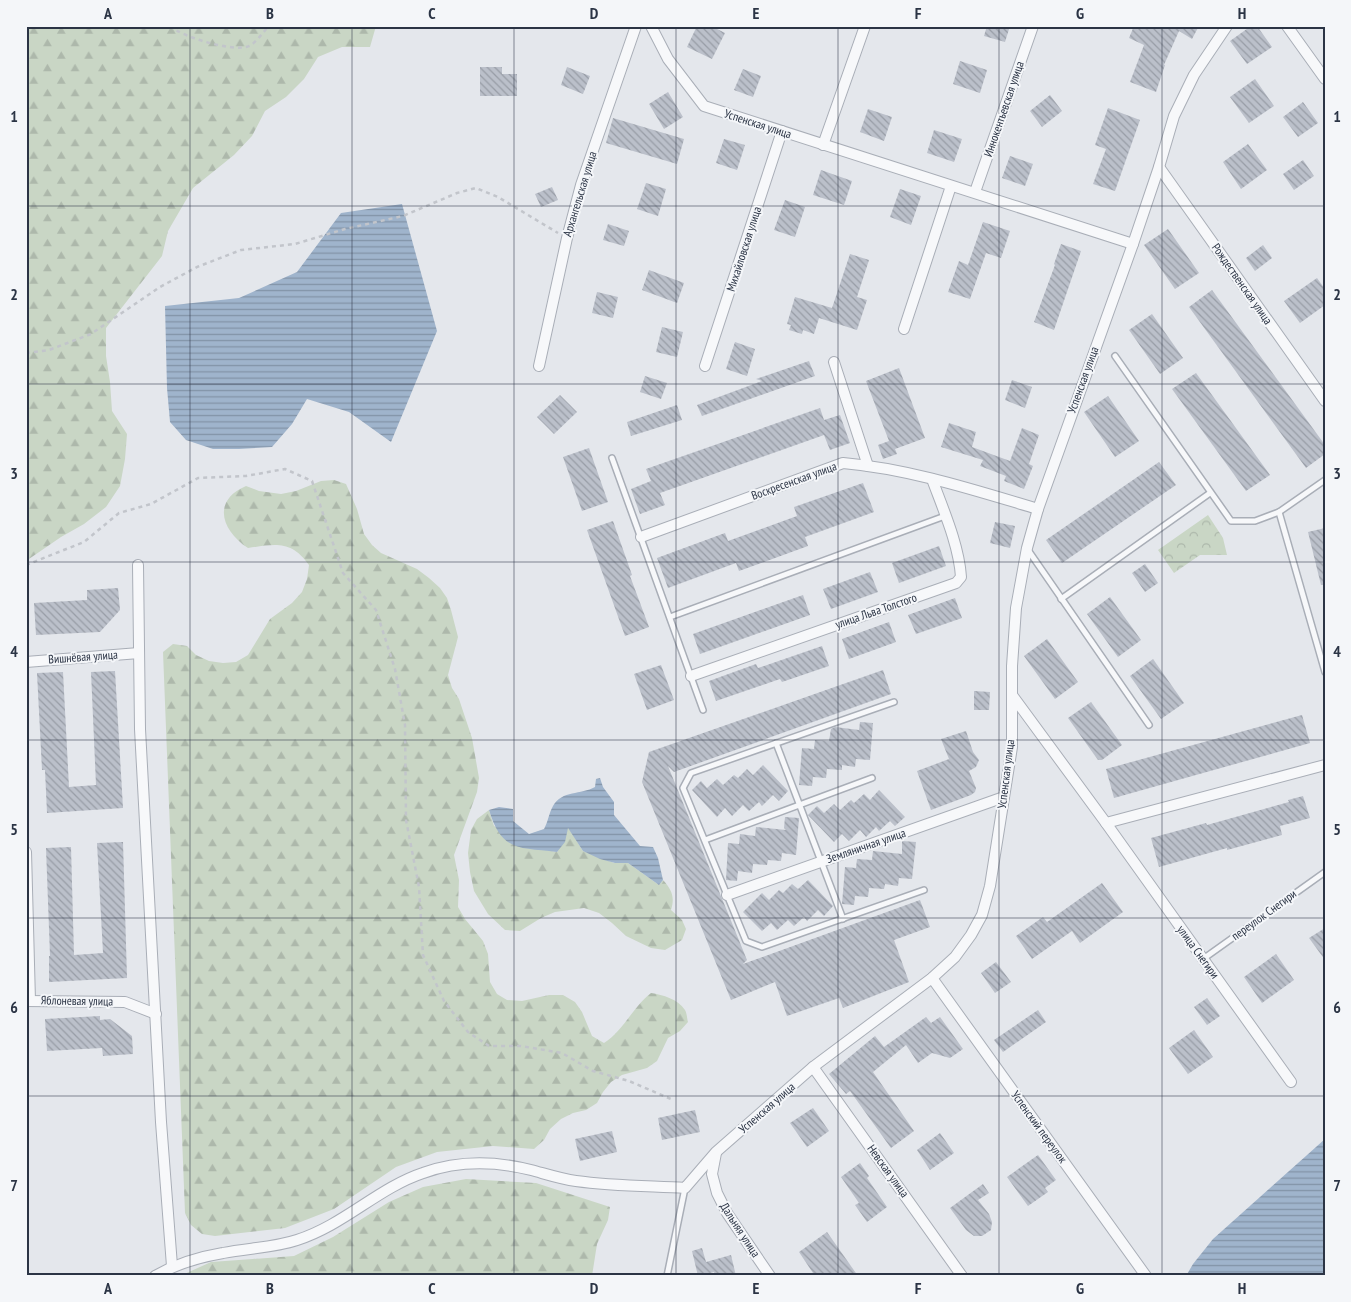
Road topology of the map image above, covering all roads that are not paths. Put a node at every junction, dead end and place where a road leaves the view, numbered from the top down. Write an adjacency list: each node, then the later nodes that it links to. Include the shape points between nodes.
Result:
1 (636, 26): 17 (street, Архангельская улица, via 581,185)
2 (651, 26): 8 (street, Успенская улица, via 668,59 704,106)
3 (865, 26): 9 (street)
4 (1033, 26): 12 (street, Иннокентьевская улица)
5 (1227, 26): 10 (street, Успенская улица, via 1194,74 1174,116)
6 (1287, 26): 7 (street)
7 (1325, 79)
8 (782, 131): 9 (street, Успенская улица); 18 (street, Михайловская улица)
9 (823, 144): 11 (street, Успенская улица)
10 (1159, 167): 13 (street, Успенская улица); 19 (street, Рождественская улица)
11 (952, 186): 12 (street, Успенская улица); 14 (street)
12 (975, 192): 13 (street, Успенская улица)
13 (1132, 244): 25 (street, Успенская улица)
14 (904, 330)
15 (1115, 356): 24 (lane)
16 (834, 362): 21 (street)
17 (540, 366)
18 (705, 366)
19 (1325, 401)
20 (612, 458): 28 (lane)
21 (868, 466): 22 (street, Воскресенская улица); 28 (street, Воскресенская улица, via 843,463)
22 (932, 479): 25 (street, Воскресенская улица); 27 (street, улица Льва Толстого)
23 (1325, 480): 26 (lane)
24 (1210, 493): 26 (lane, via 1231,522 1255,521); 31 (lane)
25 (1038, 508): 29 (street, Успенская улица)
26 (1279, 512): 35 (lane)
27 (946, 515): 32 (lane); 36 (street, улица Льва Толстого, via 961,567 962,577 956,583)
28 (641, 537): 32 (lane)
29 (1027, 548): 31 (lane); 37 (street, Успенская улица, via 1016,608)
30 (138, 565): 33 (street)
31 (1061, 599): 40 (lane)
32 (670, 618): 36 (lane)
33 (139, 653): 34 (street, Вишнёвая улица); 57 (street, via 140,729)
34 (26, 662)
35 (1325, 672)
36 (691, 676): 39 (lane)
37 (1012, 695): 44 (street, Успенская улица, via 1012,746); 46 (street, улица Снегири)
38 (894, 702): 41 (lane)
39 (703, 710)
40 (1149, 725)
41 (776, 743): 45 (lane); 47 (lane, via 691,773 684,788)
42 (1325, 764): 46 (street)
43 (872, 778): 45 (lane)
44 (1004, 797): 49 (street, Земляничная улица); 55 (street, Успенская улица, via 990,886 982,915 955,957)
45 (800, 805): 47 (lane); 49 (lane)
46 (1106, 823): 54 (street, улица Снегири)
47 (705, 840): 52 (lane)
48 (26, 852): 56 (street)
49 (821, 862): 52 (street, Земляничная улица); 53 (lane)
50 (1325, 872): 54 (lane, переулок Снегири)
51 (924, 890): 53 (lane)
52 (727, 895): 53 (lane, via 746,941 762,947)
53 (843, 919)
54 (1203, 959): 59 (street, улица Снегири)
55 (932, 978): 58 (street, Успенская улица); 67 (street, Успенский переулок)
56 (28, 1001): 57 (street, Яблоневая улица, via 125,1002)
57 (156, 1014): 62 (street)
58 (813, 1067): 60 (street, Успенская улица); 66 (street, Невская улица)
59 (1291, 1082)
60 (716, 1152): 61 (street, Успенская улица); 65 (street, Дальняя улица, via 712,1174 716,1193)
61 (685, 1188): 62 (street, via 573,1181 506,1164 452,1165 423,1173 395,1186 317,1234); 64 (lane)
62 (172, 1266): 63 (street)
63 (155, 1276)
64 (667, 1276)
65 (770, 1276)
66 (962, 1276)
67 (1146, 1276)

